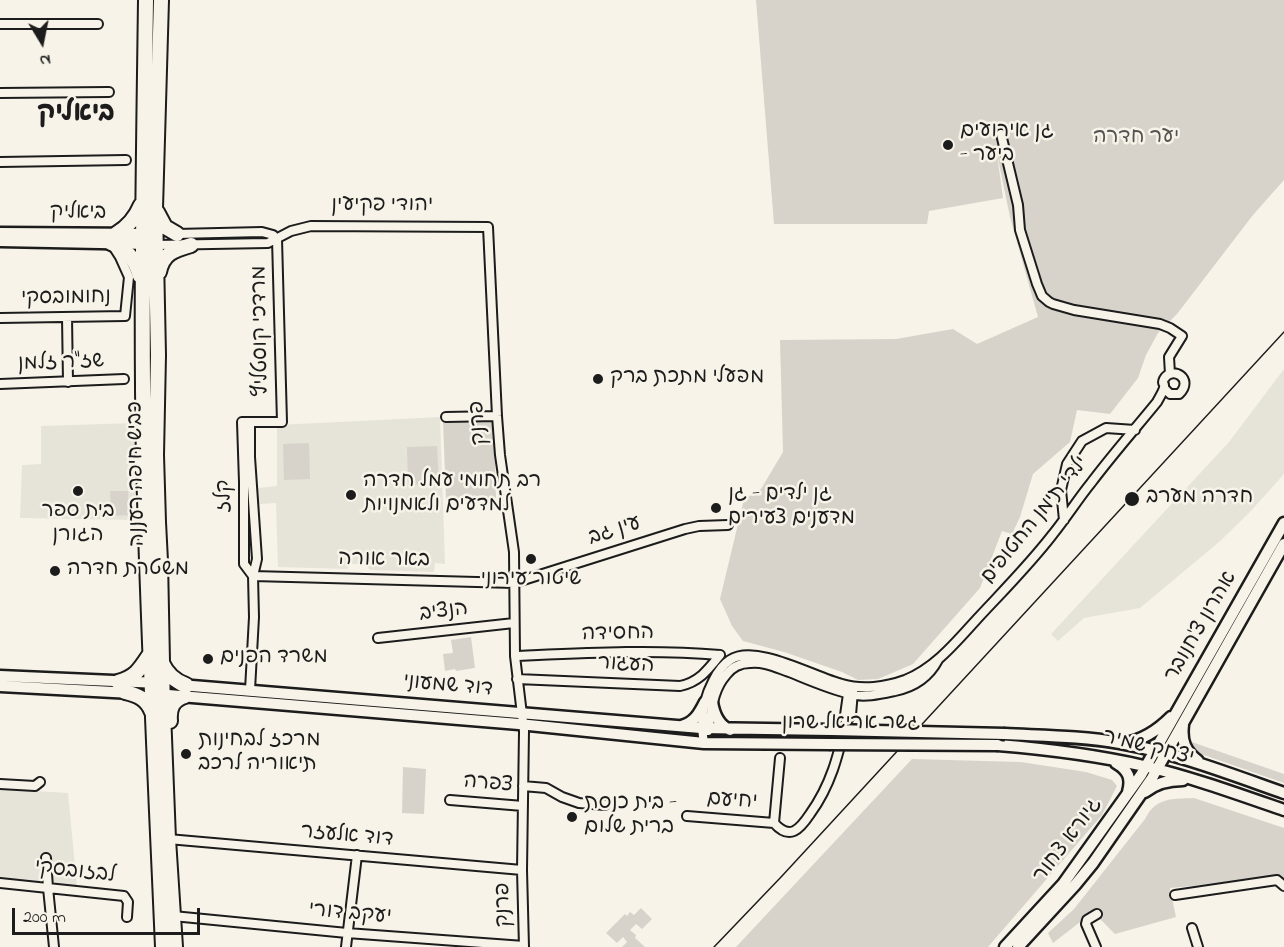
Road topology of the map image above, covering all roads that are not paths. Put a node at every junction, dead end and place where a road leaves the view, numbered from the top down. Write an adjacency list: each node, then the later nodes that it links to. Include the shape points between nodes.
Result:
1 (146, 0): 10 (highway, כביש חיפה רעננה)
2 (161, 0): 11 (highway, כביש חיפה רעננה)
3 (0, 24): 4 (street)
4 (98, 24)
5 (109, 92): 6 (street)
6 (0, 93)
7 (1001, 134): 24 (street, via 1020,230 1042,296 1063,308 1170,328 1182,336 1169,357)
8 (126, 160): 9 (street)
9 (0, 162)
10 (143, 200): 15 (highway, via 134,218); 16 (highway, כביש חיפה רעננה)
11 (155, 208): 14 (highway, via 161,223); 16 (highway, כביש חיפה רעננה)
12 (488, 227): 17 (street, יהודי פקיעין, via 311,226); 29 (street, פרנק)
13 (0, 233): 15 (main road, ביאליק)
14 (177, 234): 16 (street); 17 (street, via 262,232)
15 (113, 238): 16 (main road, ביאליק); 18 (main road, ביאליק); 21 (highway, via 134,262); 22 (street, נחומובסקי, via 129,278 125,316)
16 (149, 239): 19 (street, יהודי פקיעין); 20 (highway, כביש חיפה רעננה); 21 (highway, כביש חיפה רעננה)
17 (277, 239): 19 (street, יהודי פקיעין, via 263,243); 31 (street, מרדכי קוסטליץ, via 282,422)
18 (0, 241)
19 (191, 245): 20 (highway, via 166,256)
20 (157, 283): 44 (highway, כביש חיפה רעננה, via 156,455)
21 (142, 284): 41 (highway, כביש חיפה רעננה)
22 (67, 317): 23 (street, נחומובסקי); 26 (street)
23 (0, 318)
24 (1170, 374): 28 (street, via 1163,381); 28 (street, via 1180,375 1185,385 1179,394)
25 (124, 379): 26 (street, שז"ר זלמן)
26 (68, 382): 27 (street, שז"ר זלמן)
27 (0, 384)
28 (1167, 391): 32 (street, ילדי תימן החטופים)
29 (497, 416): 30 (street); 38 (street, פרנק, via 514,552)
30 (446, 417)
31 (250, 423): 37 (street, קלז, via 257,559); 37 (street, קלז, via 242,423 244,564)
32 (1135, 430): 33 (street, ילדי תימן החטופים); 33 (street, via 1106,428 1082,441 1067,464 1061,490)
33 (1064, 520): 52 (street, ילדי תימן החטופים, via 939,659 895,683)
34 (1284, 523): 54 (main road, אהרון צ'חנובר)
35 (728, 525): 38 (street, עין גב, via 685,529)
36 (1284, 544): 57 (main road, אהרון צ'חנובר)
37 (253, 576): 38 (street, באר אורה); 51 (street, קלז)
38 (514, 582): 39 (street, פרנק)
39 (514, 623): 40 (street, הנציב); 43 (street, פרנק)
40 (378, 638)
41 (150, 654): 48 (highway); 49 (highway, כביש חיפה רעננה)
42 (720, 655): 43 (street, החסידה, via 614,652); 46 (street, העגור, via 700,678 680,686)
43 (515, 656): 46 (street, פרנק)
44 (162, 663): 49 (highway, כביש חיפה רעננה); 50 (highway)
45 (0, 676): 48 (main road)
46 (518, 683): 56 (street, פרנק)
47 (0, 686): 48 (main road)
48 (122, 687): 49 (main road, דוד שמעוני); 55 (highway, via 144,699)
49 (157, 689): 50 (main road, דוד שמעוני); 55 (highway, כביש חיפה רעננה); 65 (highway, כביש חיפה רעננה)
50 (185, 690): 51 (main road, דוד שמעוני); 56 (main road, דוד שמעוני); 65 (highway, via 171,709 170,746)
51 (250, 690): 56 (main road, דוד שמעוני)
52 (851, 692): 53 (street, ילדי תימן החטופים, via 769,664 752,662 731,669); 82 (street, יחיעם, via 834,770 821,799 795,831 786,832)
53 (708, 702): 58 (main road, via 694,720); 59 (street, ילדי תימן החטופים); 60 (main road, via 724,728)
54 (1179, 708): 63 (main road, via 1153,732); 66 (main road, אהרון צ'חנובר)
55 (152, 712): 97 (highway, כביש חיפה רעננה)
56 (521, 718): 58 (main road, דוד שמעוני); 62 (main road, דוד שמעוני); 74 (street, פרנק)
57 (1185, 720): 66 (main road, אהרון צ'חנובר); 69 (main road, via 1185,747)
58 (680, 726): 59 (main road, דוד שמעוני)
59 (705, 729): 60 (main road, דוד שמעוני); 62 (street, ילדי תימן החטופים)
60 (730, 730): 61 (main road, גשר אריאל שרון, bridge)
61 (1005, 734): 63 (main road, יצחק שמיר)
62 (704, 743): 64 (main road, גשר אריאל שרון, bridge)
63 (1120, 743): 66 (main road, יצחק שמיר)
64 (998, 745): 68 (main road, יצחק שמיר)
65 (165, 751): 83 (highway, כביש חיפה רעננה)
66 (1160, 752): 69 (main road, יצחק שמיר); 70 (main road, גיורא צחור)
67 (780, 758): 82 (street, יחיעם)
68 (1107, 759): 70 (main road, יצחק שמיר); 77 (main road, via 1129,775)
69 (1203, 765): 75 (main road, יצחק שמיר)
70 (1151, 768): 71 (main road, יצחק שמיר); 77 (main road, גיורא צחור)
71 (1196, 781): 77 (main road, via 1163,782); 80 (main road, יצחק שמיר)
72 (40, 782): 73 (street, via 35,786)
73 (0, 784)
74 (523, 786): 78 (street, via 546,788 579,803); 79 (street, פרנק)
75 (1284, 793)
76 (450, 800): 79 (street, צפרה)
77 (1129, 801): 101 (main road, גיורא צחור, via 1063,884); 102 (main road, גיורא צחור, via 1093,863)
78 (605, 805)
79 (523, 806): 86 (street, פרנק)
80 (1284, 810)
81 (687, 816): 82 (street, יחיעם)
82 (774, 823)
83 (168, 839): 84 (street, דוד אלעזר); 92 (highway, כביש חיפה רעננה)
84 (357, 855): 86 (street, דוד אלעזר); 95 (street)
85 (46, 858): 89 (street)
86 (522, 870): 100 (street, פרנק)
87 (0, 883): 89 (street, לבזובסקי)
88 (1284, 886): 90 (street, via 1277,880)
89 (48, 888): 93 (street, לבזובסקי, via 124,896 128,902); 96 (street)
90 (1175, 895)
91 (1097, 914): 103 (street, via 1086,924)
92 (173, 916): 95 (street, יעקב דורי); 98 (highway, כביש חיפה רעננה)
93 (127, 917)
94 (1192, 928): 104 (street)
95 (347, 933): 99 (street); 100 (street, יעקב דורי)
96 (54, 947)
97 (163, 947)
98 (175, 947)
99 (346, 947)
100 (524, 947)
101 (1005, 947)
102 (1018, 947)
103 (1096, 947)
104 (1198, 947)

